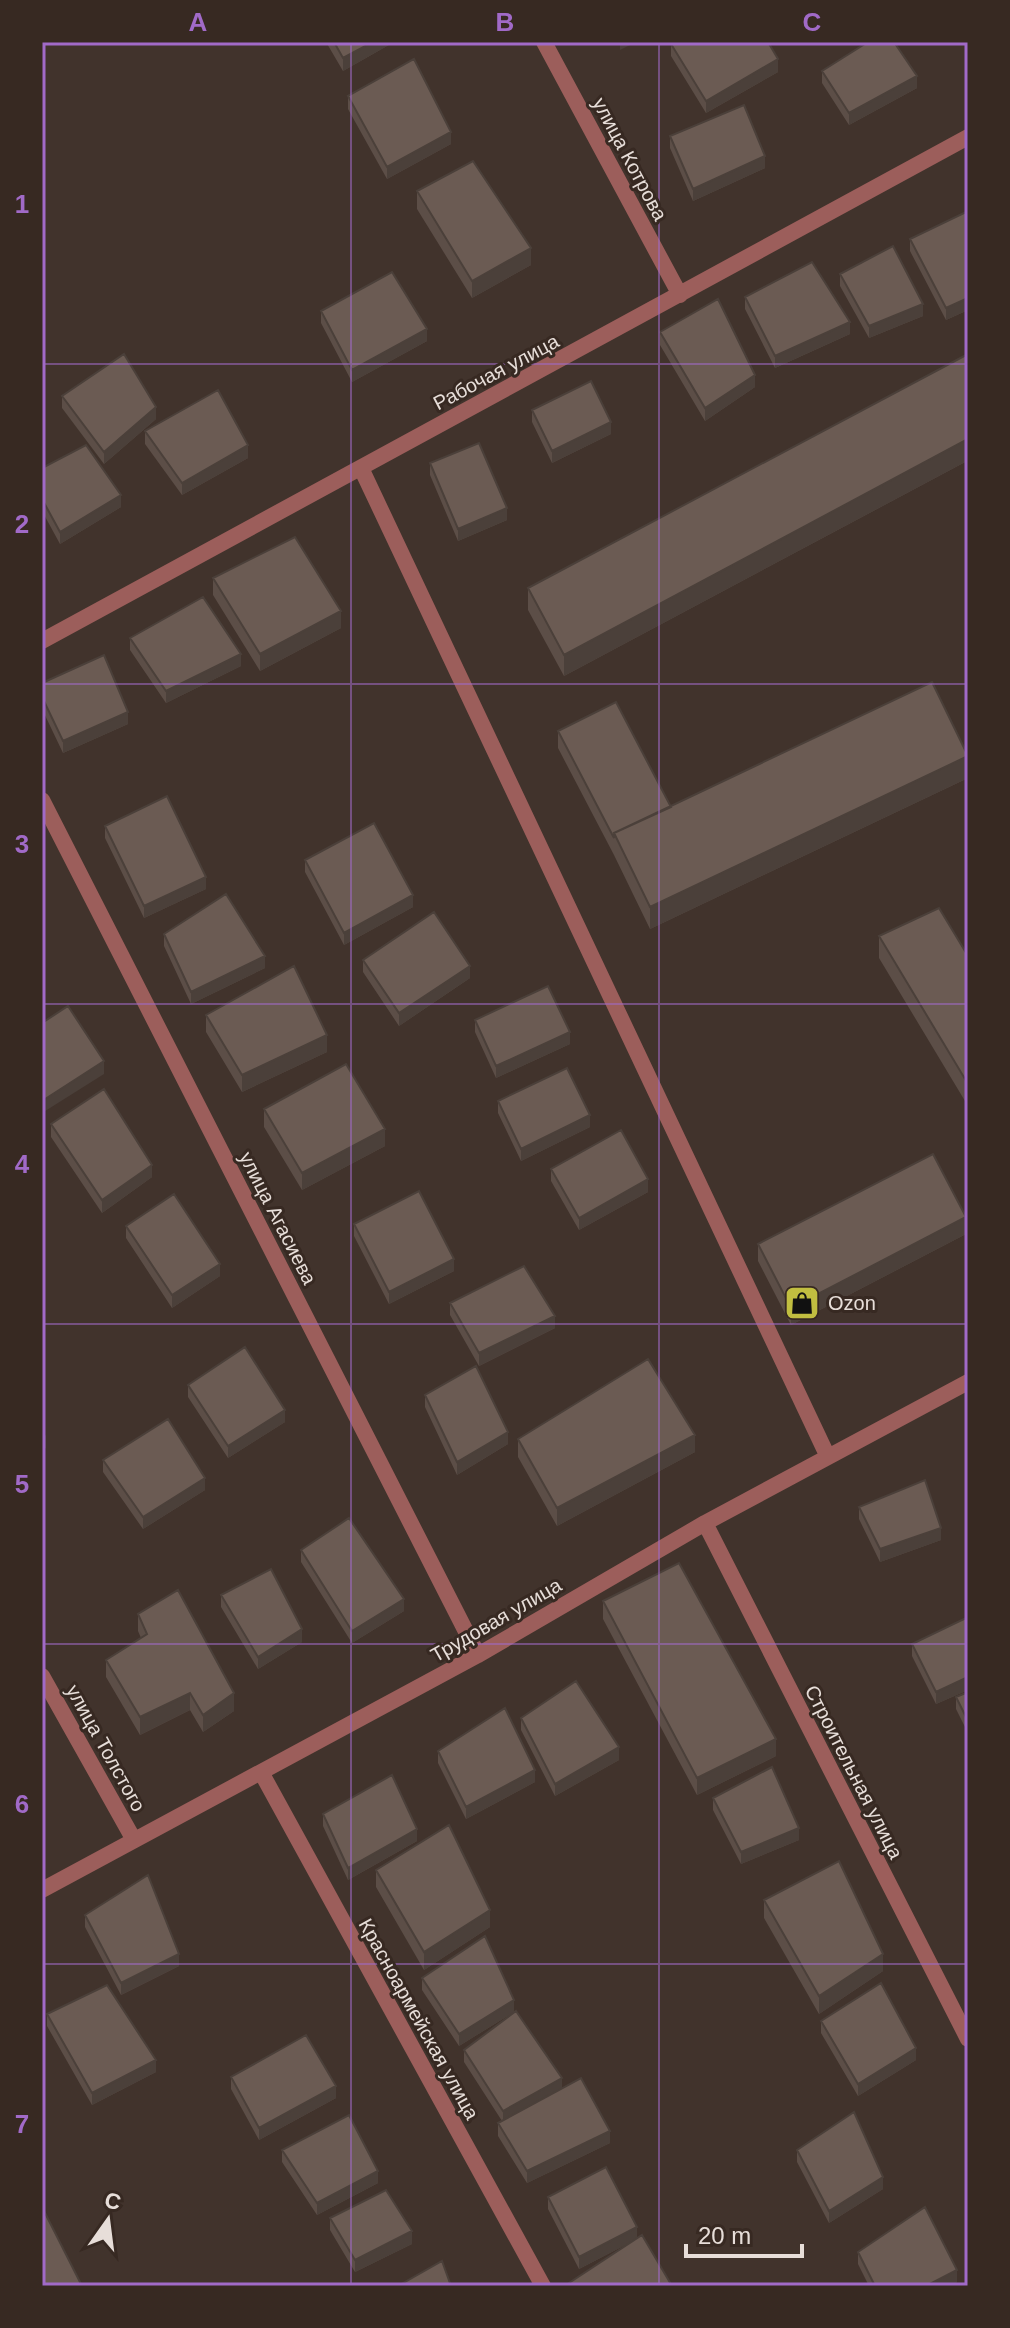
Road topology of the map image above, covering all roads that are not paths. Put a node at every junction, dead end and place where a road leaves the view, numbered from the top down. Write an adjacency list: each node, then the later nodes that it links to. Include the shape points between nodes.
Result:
1 (544, 42): 3 (street, улица Котрова)
2 (968, 137): 3 (street, Рабочая улица)
3 (680, 295): 4 (street, Рабочая улица)
4 (361, 468): 5 (street, Рабочая улица); 8 (street)
5 (42, 641)
6 (42, 800): 10 (street, улица Агасиева)
7 (968, 1382): 8 (street, Трудовая улица)
8 (828, 1457): 9 (street, Трудовая улица)
9 (705, 1523): 10 (street, Трудовая улица); 15 (street, Строительная улица)
10 (478, 1655): 12 (street, Трудовая улица)
11 (42, 1676): 13 (street, улица Толстого)
12 (261, 1772): 13 (street, Трудовая улица); 16 (street, Красноармейская улица)
13 (134, 1840): 14 (street, Трудовая улица)
14 (42, 1890)
15 (968, 2039)
16 (543, 2286)

